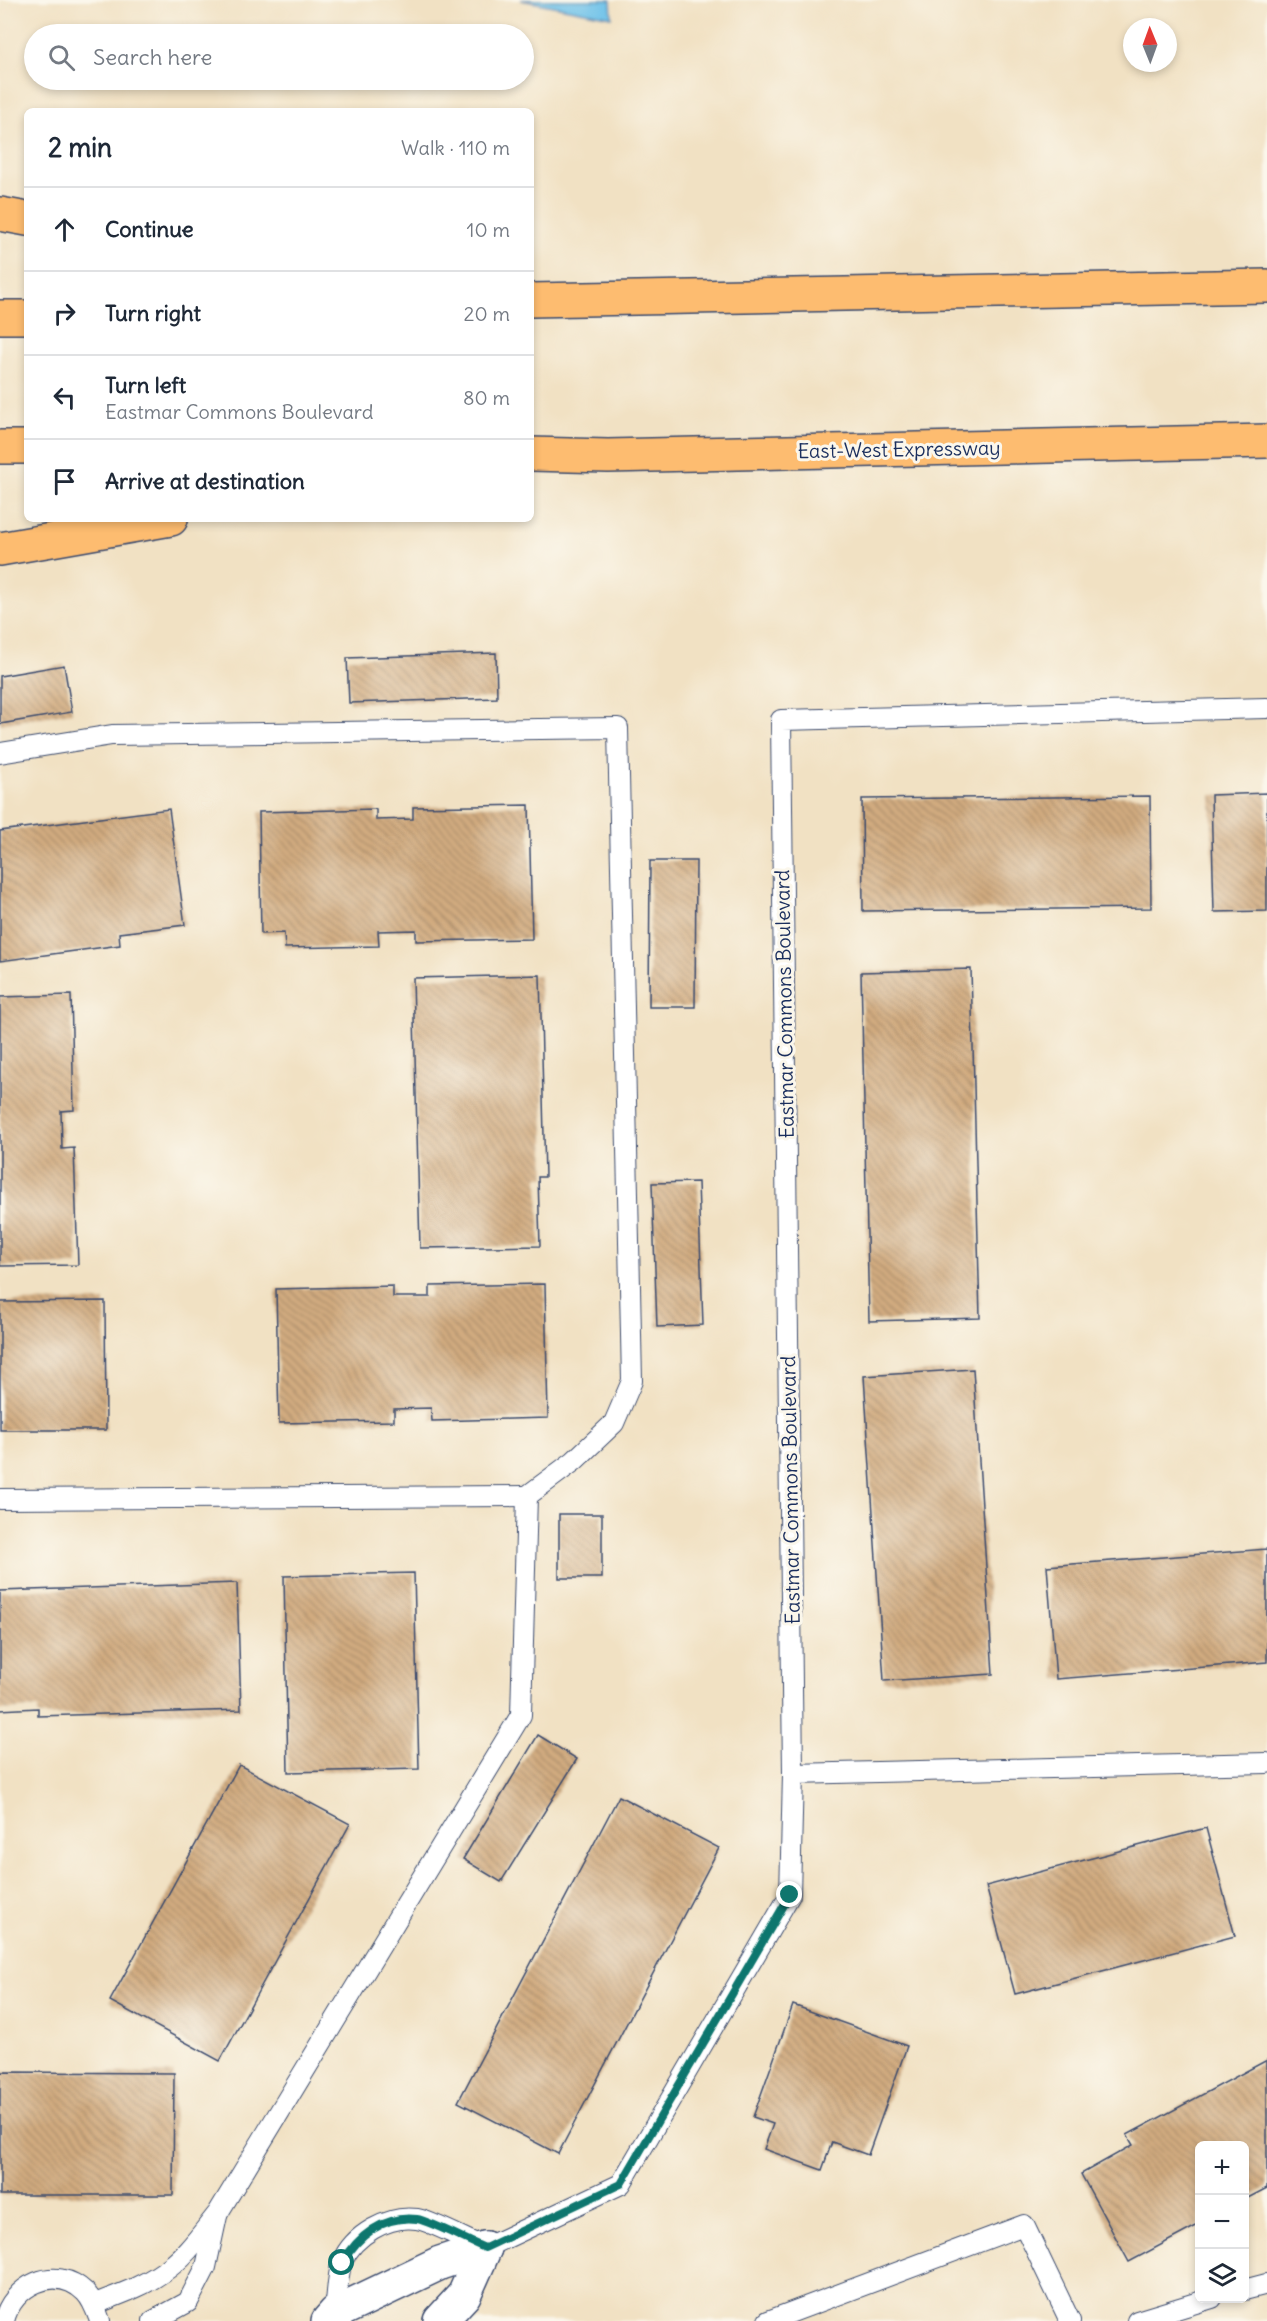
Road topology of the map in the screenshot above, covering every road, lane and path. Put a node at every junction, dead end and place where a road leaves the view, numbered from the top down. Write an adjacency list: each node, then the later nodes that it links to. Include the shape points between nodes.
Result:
1 (0, 214): 2 (highway)
2 (24, 218)
3 (1267, 286): 4 (highway)
4 (534, 300)
5 (0, 317): 6 (highway)
6 (24, 317)
7 (1267, 441): 11 (highway, East-West Expressway)
8 (0, 447): 9 (highway)
9 (24, 447)
10 (534, 454): 11 (highway, East-West Expressway)
11 (608, 456): 12 (highway)
12 (534, 467)
13 (154, 522): 14 (highway)
14 (0, 549)
15 (1267, 708): 20 (lane, Eastmar Commons Boulevard, via 781,720)
16 (0, 753): 17 (lane, via 112,735 618,728 633,1382 614,1423 574,1461)
17 (527, 1496): 18 (lane); 21 (lane, via 521,1715)
18 (0, 1499)
19 (1267, 1763): 20 (lane)
20 (793, 1774): 22 (lane, Eastmar Commons Boulevard, via 790,1895 621,2184)
21 (218, 2213): 26 (lane, via 165,2271); 29 (lane, via 206,2267 188,2302)
22 (485, 2248): 27 (street, Eastmar Commons Boulevard, via 440,2263); 27 (lane, via 418,2219 389,2221 365,2234 342,2263); 30 (street, via 464,2295)
23 (1267, 2284): 24 (lane)
24 (1249, 2289)
25 (1196, 2303): 33 (lane)
26 (97, 2313): 28 (lane, via 83,2290 50,2279 32,2283 17,2294)
27 (331, 2317)
28 (4, 2321)
29 (153, 2321)
30 (440, 2321)
31 (768, 2321): 32 (lane, via 1024,2225)
32 (1070, 2321)
33 (1137, 2321)

